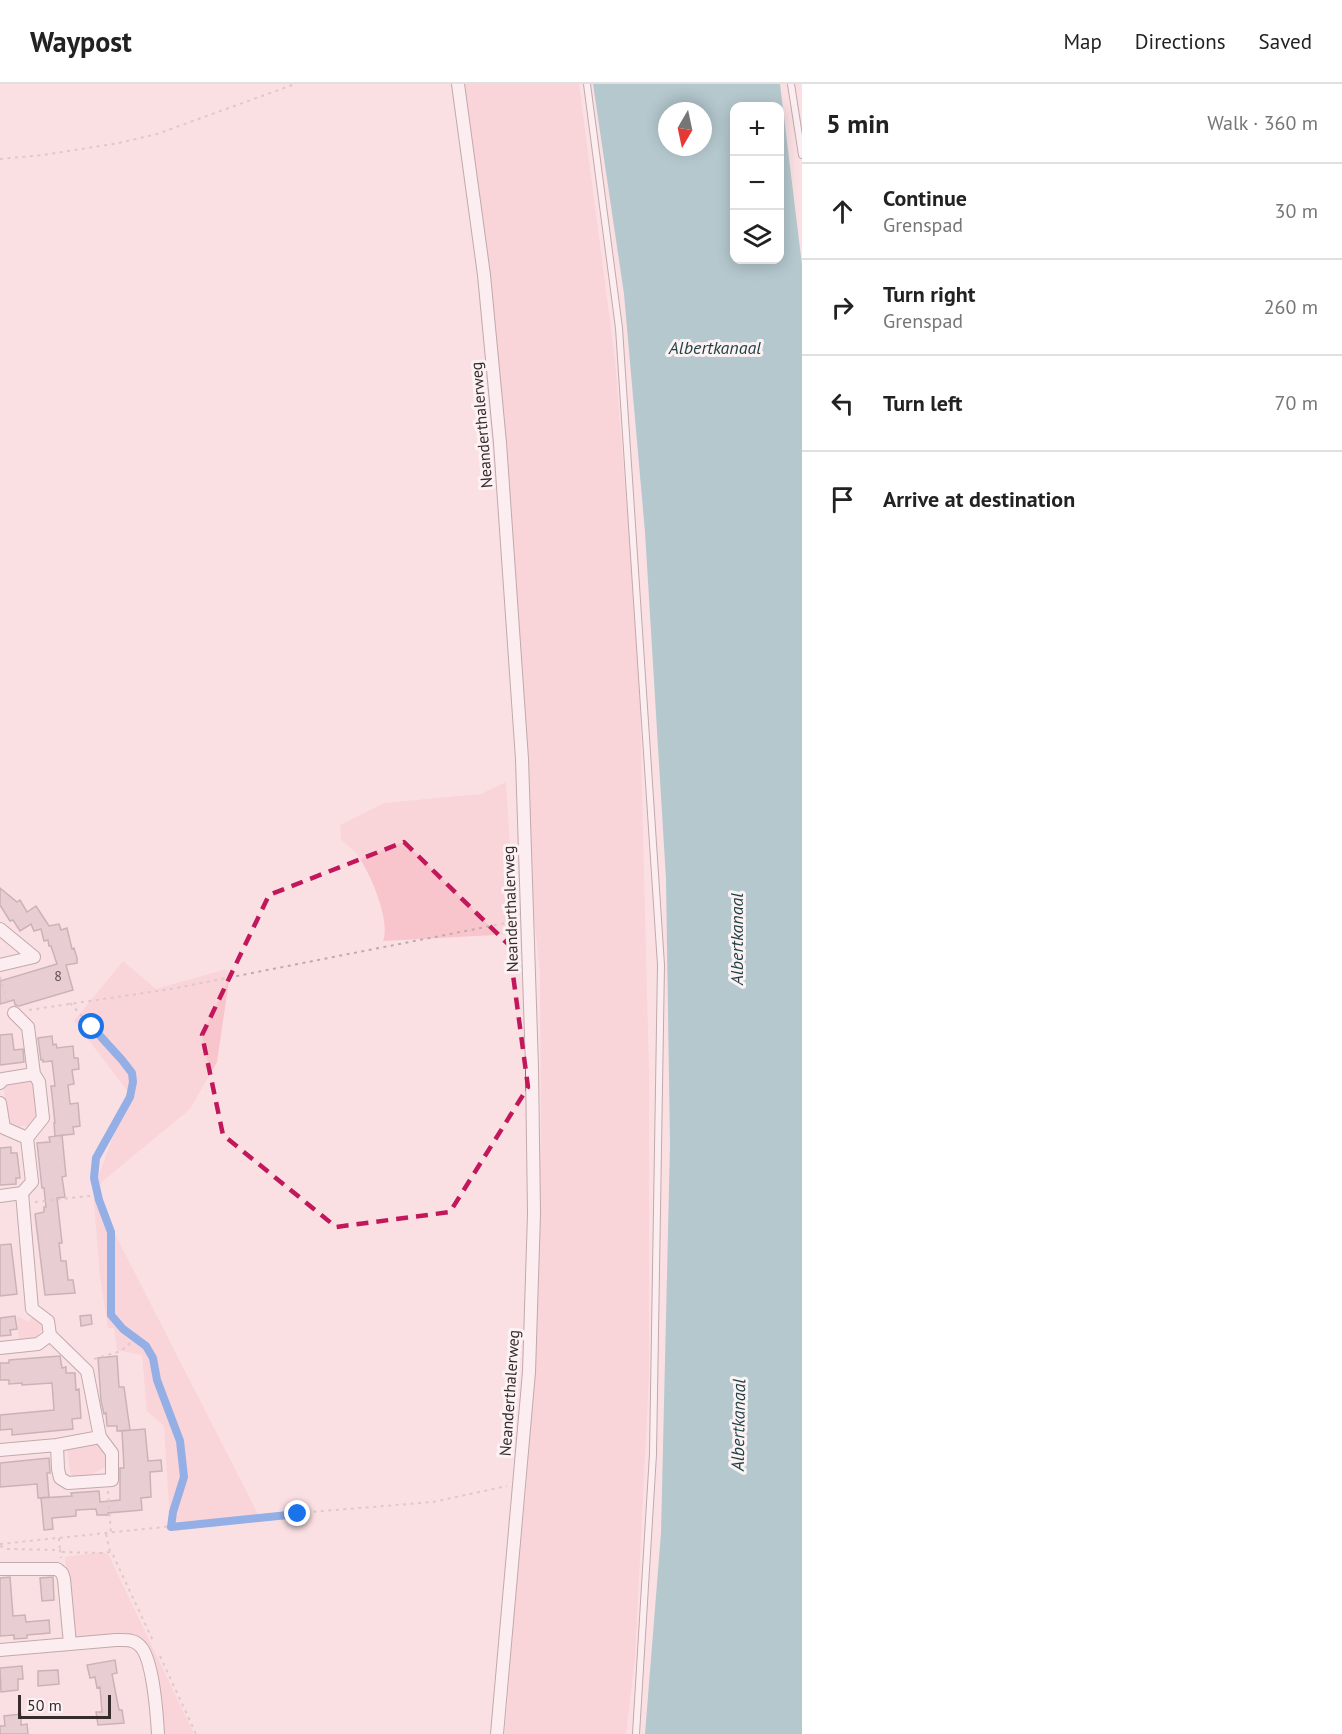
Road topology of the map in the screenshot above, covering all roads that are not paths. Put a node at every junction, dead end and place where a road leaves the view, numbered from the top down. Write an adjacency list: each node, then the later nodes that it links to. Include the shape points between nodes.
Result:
1 (458, 84): 23 (street, Neanderthalerweg, via 484,275 500,443 522,759 532,1066 534,1214 529,1372)
2 (587, 84): 24 (lane, via 619,328 661,964 653,1454)
3 (791, 84): 4 (lane)
4 (802, 155)
5 (0, 930): 6 (street, via 34,957)
6 (0, 965)
7 (12, 1013): 8 (street, via 28,1027)
8 (34, 1074): 9 (street, via 3,1079); 11 (street, via 39,1082 43,1118)
9 (0, 1083)
10 (0, 1103): 11 (street, via 4,1128)
11 (27, 1138): 13 (street, via 32,1182)
12 (0, 1196): 13 (street)
13 (23, 1198): 14 (street, via 32,1309 48,1321)
14 (50, 1335): 15 (street, via 38,1344); 16 (street, via 87,1371)
15 (0, 1348)
16 (100, 1437): 17 (street); 17 (street, via 112,1454 112,1480 68,1483 60,1478)
17 (57, 1445): 18 (street)
18 (0, 1450)
19 (0, 1569): 20 (street, via 57,1569 62,1573)
20 (70, 1644): 21 (street); 22 (street, via 129,1640 141,1646 156,1701)
21 (0, 1650)
22 (158, 1734)
23 (497, 1734)
24 (636, 1734)

